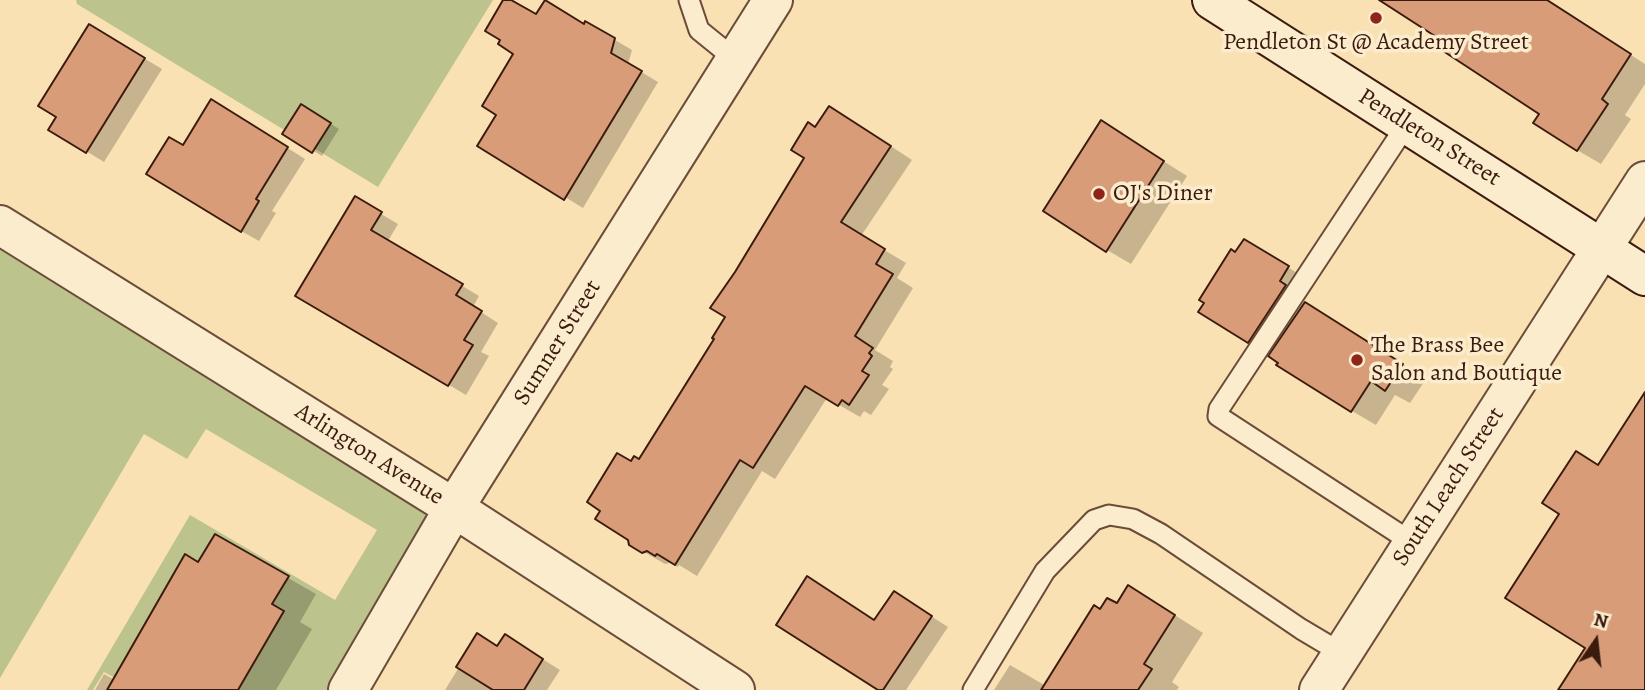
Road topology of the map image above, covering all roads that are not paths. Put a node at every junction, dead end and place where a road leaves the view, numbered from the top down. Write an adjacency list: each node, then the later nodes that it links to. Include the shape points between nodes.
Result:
1 (689, 0): 4 (lane, via 699,30)
2 (1212, 0): 5 (street, Pendleton Street)
3 (771, 1): 4 (street, Sumner Street)
4 (736, 60): 10 (street, Sumner Street)
5 (1407, 124): 8 (street, Pendleton Street); 11 (lane, via 1218,416)
6 (1645, 181): 8 (street, South Leach Street)
7 (0, 225): 10 (street, Arlington Avenue)
8 (1602, 248): 9 (street, Pendleton Street); 11 (street, South Leach Street)
9 (1645, 276)
10 (453, 508): 13 (street, Sumner Street); 14 (street, Arlington Avenue)
11 (1413, 543): 12 (street, South Leach Street)
12 (1343, 654): 15 (lane, via 1161,534 1133,519 1109,515 1094,520 1045,571); 16 (street, South Leach Street)
13 (348, 690)
14 (735, 690)
15 (973, 690)
16 (1319, 690)

